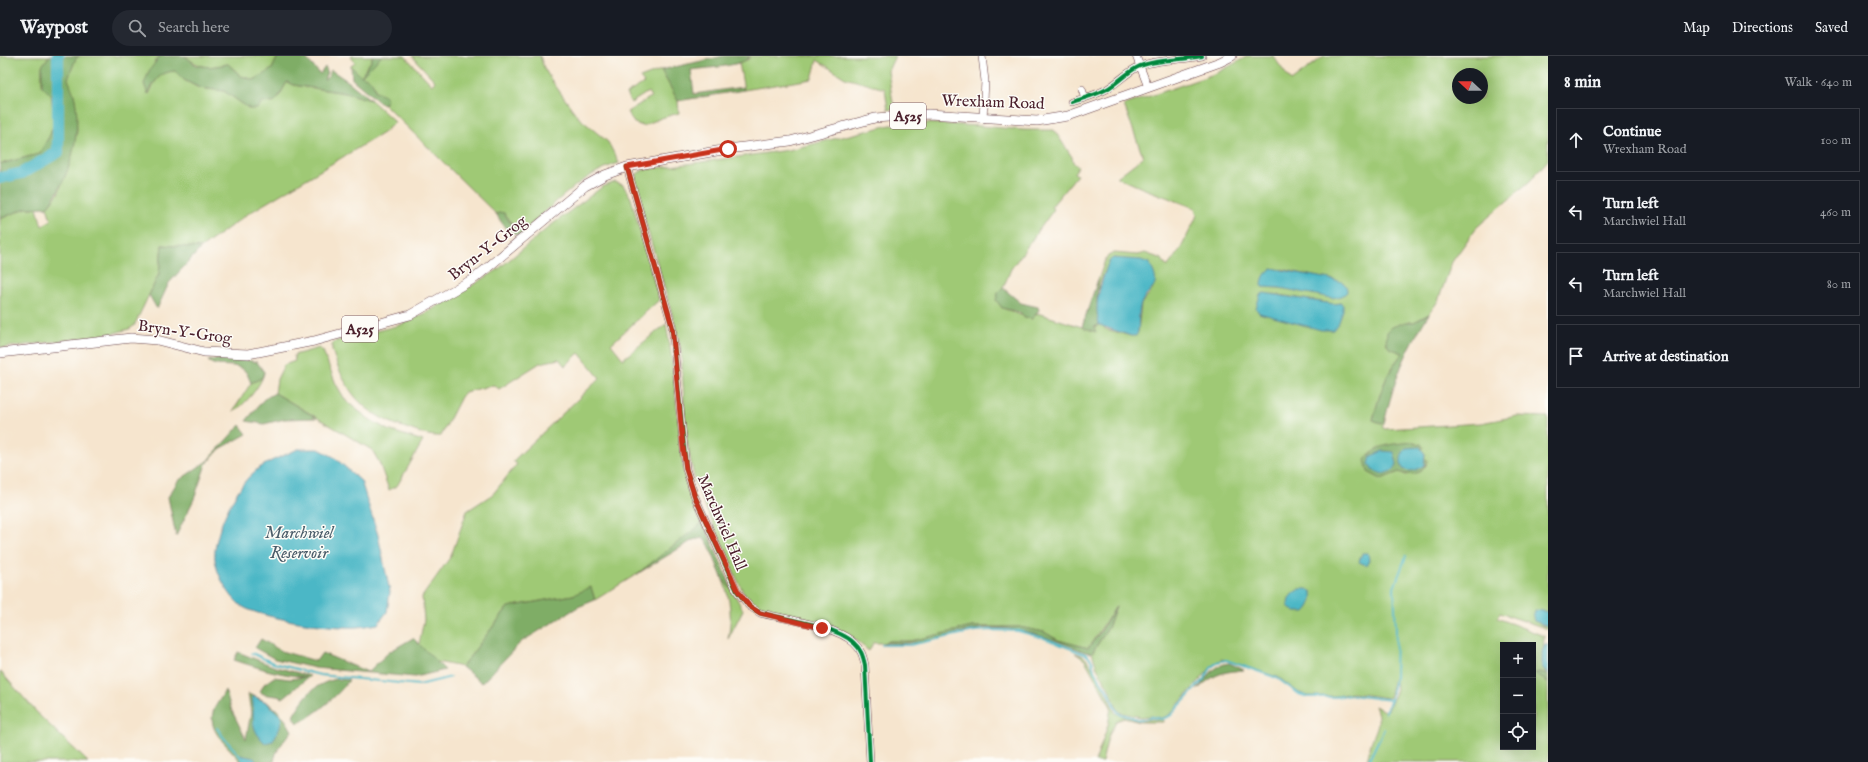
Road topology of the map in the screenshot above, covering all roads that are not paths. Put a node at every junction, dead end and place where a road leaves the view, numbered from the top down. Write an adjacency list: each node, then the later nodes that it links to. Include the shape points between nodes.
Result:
1 (982, 56): 10 (street, via 985,80)
2 (1136, 56): 5 (street)
3 (1202, 56): 5 (street)
4 (1232, 56): 6 (main road, Wrexham Road / A525)
5 (1140, 66): 6 (street); 8 (street, via 1108,88)
6 (1148, 87): 10 (main road, Wrexham Road / A525, via 1059,117 1037,121)
7 (1082, 89): 8 (street)
8 (1085, 98): 9 (street)
9 (1072, 102)
10 (983, 119): 11 (main road, Wrexham Road / A525, via 929,114 875,118 790,141 720,150)
11 (627, 167): 12 (main road, Bryn-Y-Grog / A525, via 604,175 586,186 475,278 410,316 314,341 248,354 204,352 157,340 131,338); 13 (street, Marchwiel Hall, via 672,326 683,447 686,469 695,497 738,591 749,606 760,613 840,633 862,652 865,665)
12 (0, 353)
13 (870, 762)

